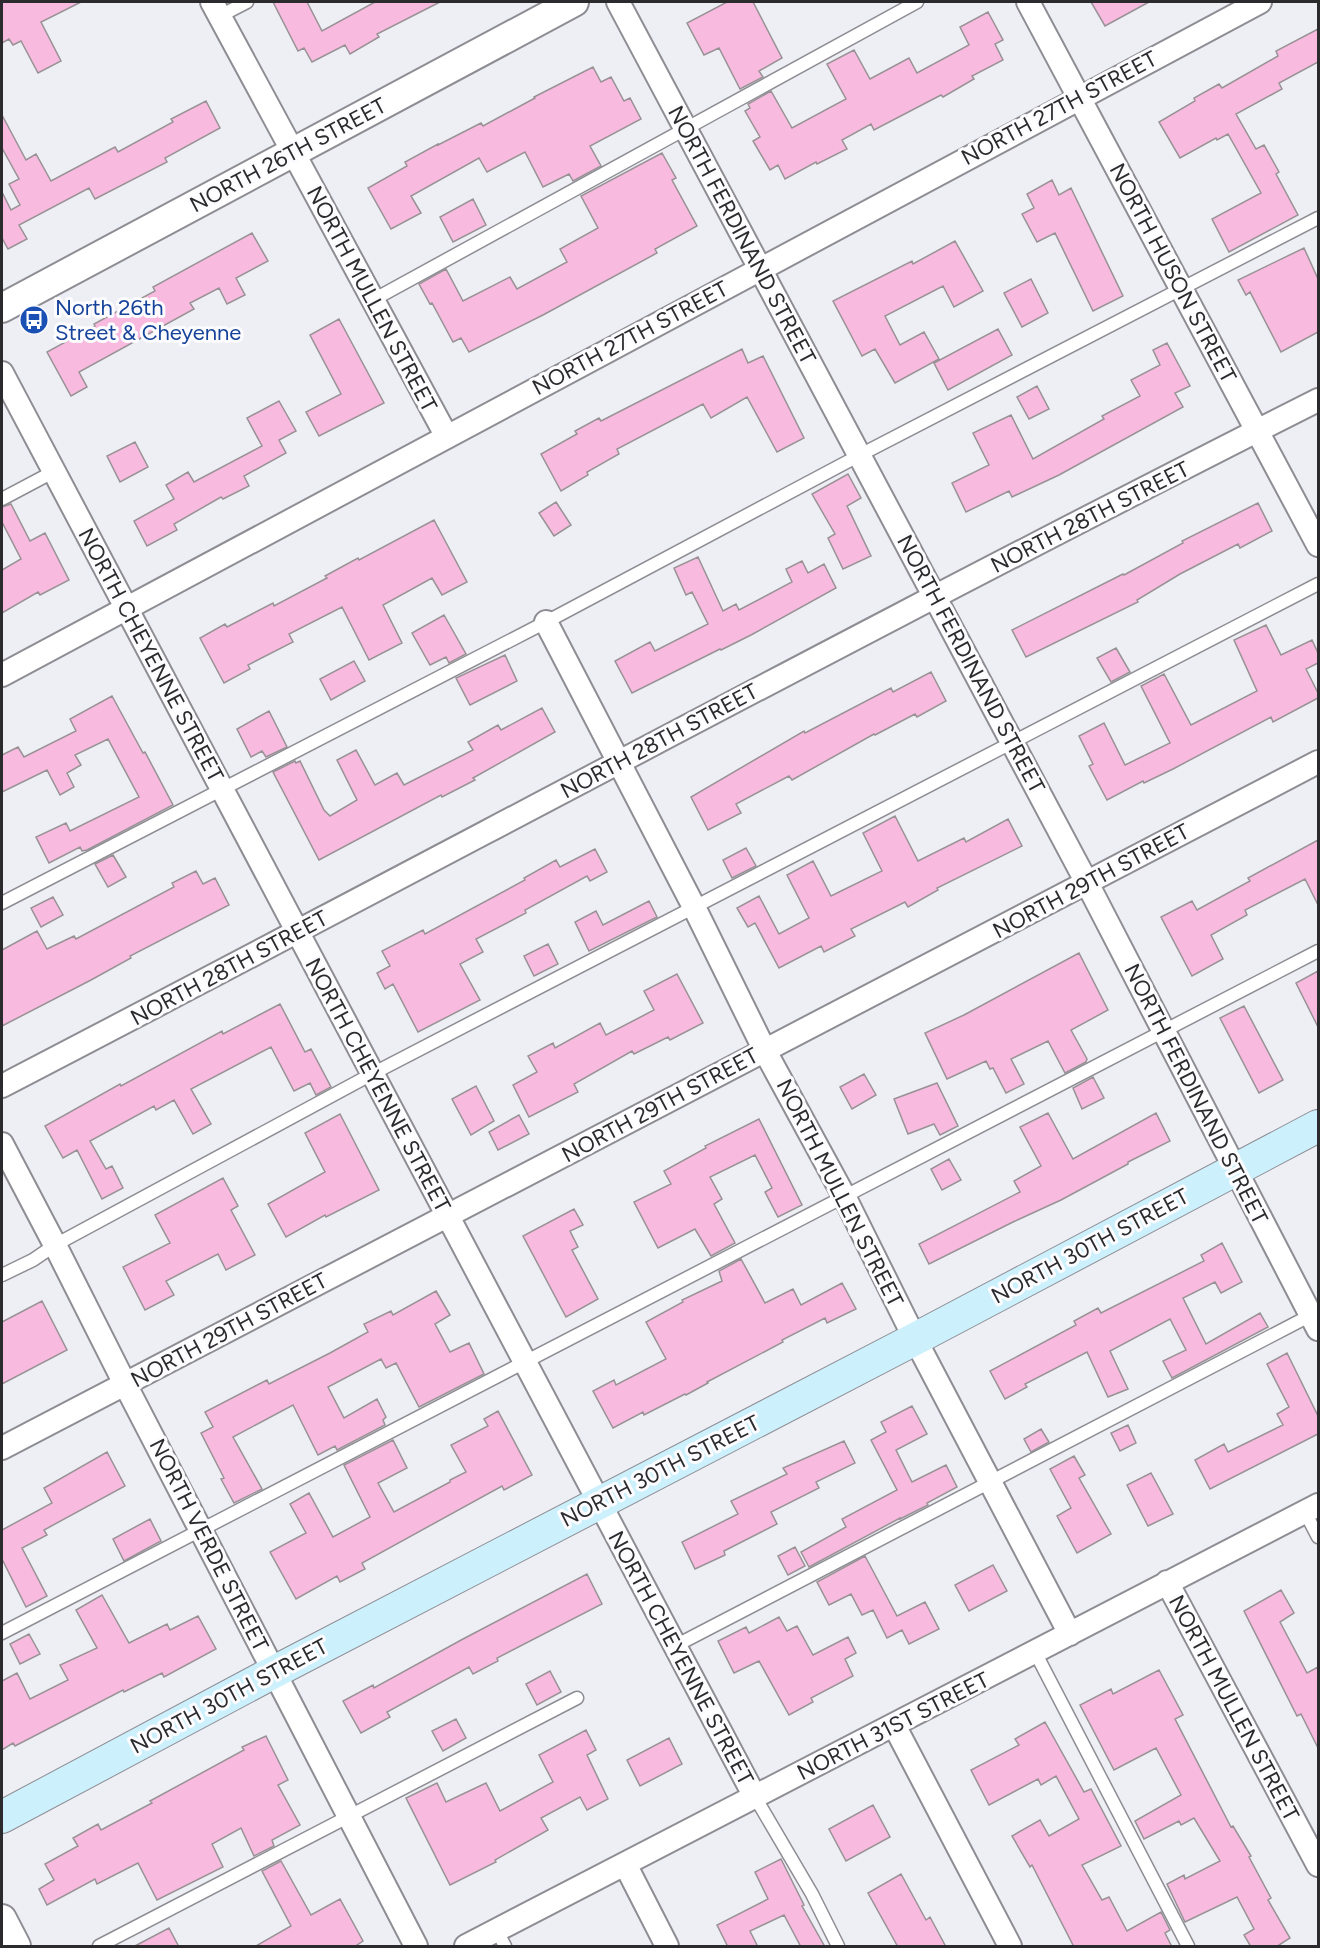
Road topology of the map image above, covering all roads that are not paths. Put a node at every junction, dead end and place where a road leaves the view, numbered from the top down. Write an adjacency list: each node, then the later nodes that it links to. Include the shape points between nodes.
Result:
1 (247, 2): 7 (lane)
2 (574, 2): 10 (street, NORTH 26TH STREET)
3 (618, 2): 9 (street, NORTH FERDINAND STREET)
4 (917, 2): 9 (lane)
5 (1028, 2): 8 (street, NORTH HUSON STREET)
6 (1260, 2): 8 (street, NORTH 27TH STREET)
7 (216, 9): 10 (street, NORTH MULLEN STREET)
8 (1079, 97): 12 (street, NORTH 27TH STREET); 13 (street, NORTH HUSON STREET)
9 (686, 129): 12 (street, NORTH FERDINAND STREET); 14 (lane)
10 (292, 152): 14 (street, NORTH MULLEN STREET); 15 (street, NORTH 26TH STREET)
11 (1318, 218): 13 (lane)
12 (760, 268): 19 (street, NORTH 27TH STREET); 20 (street, NORTH FERDINAND STREET)
13 (1181, 288): 18 (street, NORTH HUSON STREET); 20 (lane)
14 (373, 300): 19 (street, NORTH MULLEN STREET)
15 (2, 308)
16 (2, 373): 21 (street, NORTH CHEYENNE STREET)
17 (1318, 400): 18 (street, NORTH 28TH STREET)
18 (1257, 431): 23 (street, NORTH HUSON STREET); 25 (street, NORTH 28TH STREET)
19 (447, 437): 26 (street, NORTH 27TH STREET)
20 (860, 455): 25 (street, NORTH FERDINAND STREET); 27 (lane)
21 (53, 472): 22 (lane); 26 (street, NORTH CHEYENNE STREET)
22 (2, 499)
23 (1318, 545)
24 (1318, 584): 29 (lane)
25 (935, 597): 29 (street, NORTH FERDINAND STREET); 30 (street, NORTH 28TH STREET)
26 (126, 609): 28 (street, NORTH 27TH STREET); 32 (street, NORTH CHEYENNE STREET)
27 (546, 622): 30 (street, NORTH MULLEN STREET); 32 (lane)
28 (2, 675)
29 (1012, 742): 33 (street, NORTH FERDINAND STREET); 35 (lane)
30 (617, 762): 35 (street, NORTH MULLEN STREET); 36 (street, NORTH 28TH STREET)
31 (1318, 762): 33 (street, NORTH 29TH STREET)
32 (222, 788): 34 (lane); 36 (street, NORTH CHEYENNE STREET)
33 (1087, 883): 38 (street, NORTH FERDINAND STREET); 39 (street, NORTH 29TH STREET)
34 (2, 903)
35 (694, 907): 39 (street, NORTH MULLEN STREET); 40 (lane)
36 (297, 932): 40 (street, NORTH CHEYENNE STREET); 41 (street, NORTH 28TH STREET)
37 (1318, 951): 38 (lane)
38 (1164, 1031): 44 (street, NORTH FERDINAND STREET); 45 (lane)
39 (765, 1051): 45 (street, NORTH MULLEN STREET); 46 (street, NORTH 29TH STREET)
40 (372, 1074): 46 (street, NORTH CHEYENNE STREET); 47 (lane)
41 (2, 1086)
42 (1318, 1126): 44 (main road, NORTH 30TH STREET)
43 (2, 1144): 47 (street, NORTH VERDE STREET)
44 (1235, 1169): 49 (street, NORTH FERDINAND STREET); 50 (main road, NORTH 30TH STREET)
45 (844, 1196): 50 (street, NORTH MULLEN STREET); 51 (lane)
46 (448, 1216): 51 (street, NORTH CHEYENNE STREET); 52 (street, NORTH 29TH STREET)
47 (55, 1245): 48 (lane); 52 (street, NORTH VERDE STREET)
48 (2, 1275)
49 (1316, 1318): 54 (lane)
50 (915, 1339): 54 (street, NORTH MULLEN STREET); 55 (main road, NORTH 30TH STREET)
51 (525, 1362): 55 (street, NORTH CHEYENNE STREET); 57 (lane)
52 (125, 1384): 53 (street, NORTH 29TH STREET); 57 (street, NORTH VERDE STREET)
53 (2, 1448)
54 (992, 1482): 61 (street, NORTH MULLEN STREET); 62 (lane)
55 (599, 1502): 62 (street, NORTH CHEYENNE STREET); 64 (main road, NORTH 30TH STREET)
56 (1312, 1509): 58 (lane); 59 (street, NORTH 31ST STREET)
57 (201, 1530): 60 (lane); 64 (street, NORTH VERDE STREET)
58 (1318, 1537)
59 (1167, 1582): 61 (street, NORTH 31ST STREET); 71 (street, NORTH MULLEN STREET)
60 (2, 1633)
61 (1070, 1634): 63 (street, NORTH 31ST STREET)
62 (675, 1646): 67 (street, NORTH CHEYENNE STREET)
63 (1035, 1652): 66 (street, NORTH 31ST STREET); 81 (lane)
64 (274, 1672): 68 (street, NORTH VERDE STREET); 69 (main road, NORTH 30TH STREET)
65 (577, 1698): 68 (lane)
66 (894, 1725): 67 (street, NORTH 31ST STREET); 80 (street)
67 (754, 1797): 70 (street, NORTH 31ST STREET); 79 (lane, via 812,1894)
68 (349, 1816): 75 (lane); 76 (street, NORTH VERDE STREET)
69 (2, 1817)
70 (625, 1864): 73 (street, NORTH 31ST STREET); 78 (street)
71 (1318, 1865)
72 (2, 1919): 74 (street)
73 (501, 1939): 77 (street, NORTH 31ST STREET)
74 (16, 1947)
75 (99, 1947)
76 (416, 1947)
77 (466, 1947)
78 (667, 1947)
79 (838, 1947)
80 (1010, 1947)
81 (1188, 1947)

